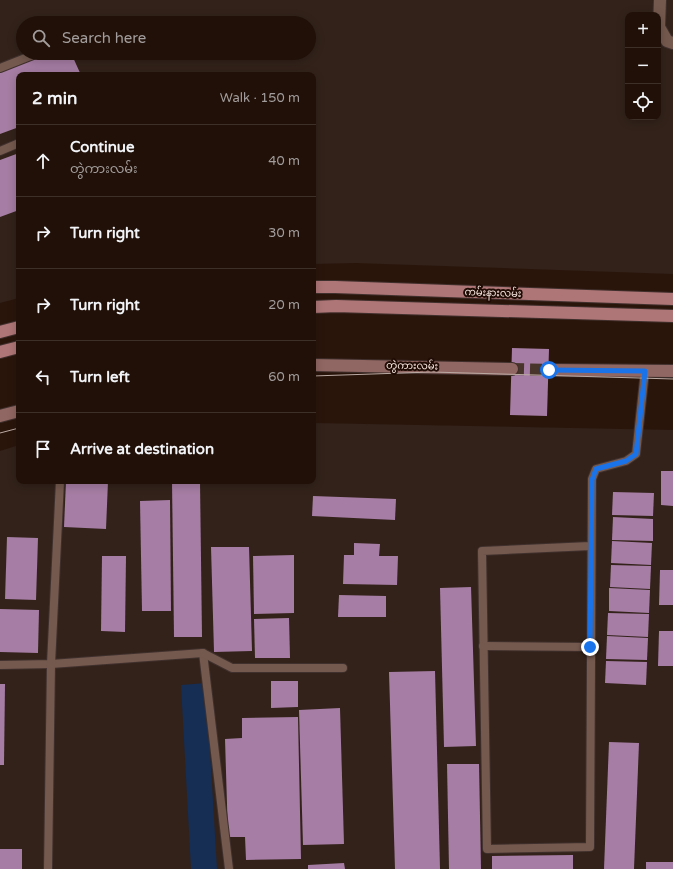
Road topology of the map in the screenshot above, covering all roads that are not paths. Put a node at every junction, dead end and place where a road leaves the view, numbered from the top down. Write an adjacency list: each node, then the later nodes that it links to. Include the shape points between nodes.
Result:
1 (660, 0): 2 (street, via 660,27 667,41)
2 (673, 43)
3 (20, 60): 4 (lane)
4 (0, 68)
5 (16, 144): 6 (lane)
6 (0, 151)
7 (316, 287): 8 (main road, ကမ်းနားလမ်း)
8 (536, 295): 9 (main road, ကမ်းနားလမ်း); 11 (main road)
9 (673, 299)
10 (316, 307): 11 (main road, ကမ်းနားလမ်း)
11 (535, 312): 12 (main road, ကမ်းနားလမ်း)
12 (673, 316)
13 (16, 328): 14 (main road)
14 (0, 332)
15 (16, 348): 16 (main road)
16 (0, 352)
17 (316, 366): 18 (main road, တွဲကားလမ်း)
18 (512, 369)
19 (549, 370): 20 (main road)
20 (645, 371): 21 (main road); 25 (lane, via 636,454 626,461 596,469 592,480)
21 (673, 371)
22 (16, 413): 23 (main road)
23 (0, 416)
24 (60, 484): 29 (lane)
25 (590, 546): 26 (lane, via 482,551); 27 (lane)
26 (483, 646): 27 (lane); 27 (lane, via 487,849 590,848)
27 (590, 647)
28 (203, 652): 29 (lane); 31 (lane, via 232,668); 33 (lane)
29 (50, 664): 30 (lane); 32 (lane)
30 (0, 665)
31 (343, 668)
32 (48, 869)
33 (229, 869)

